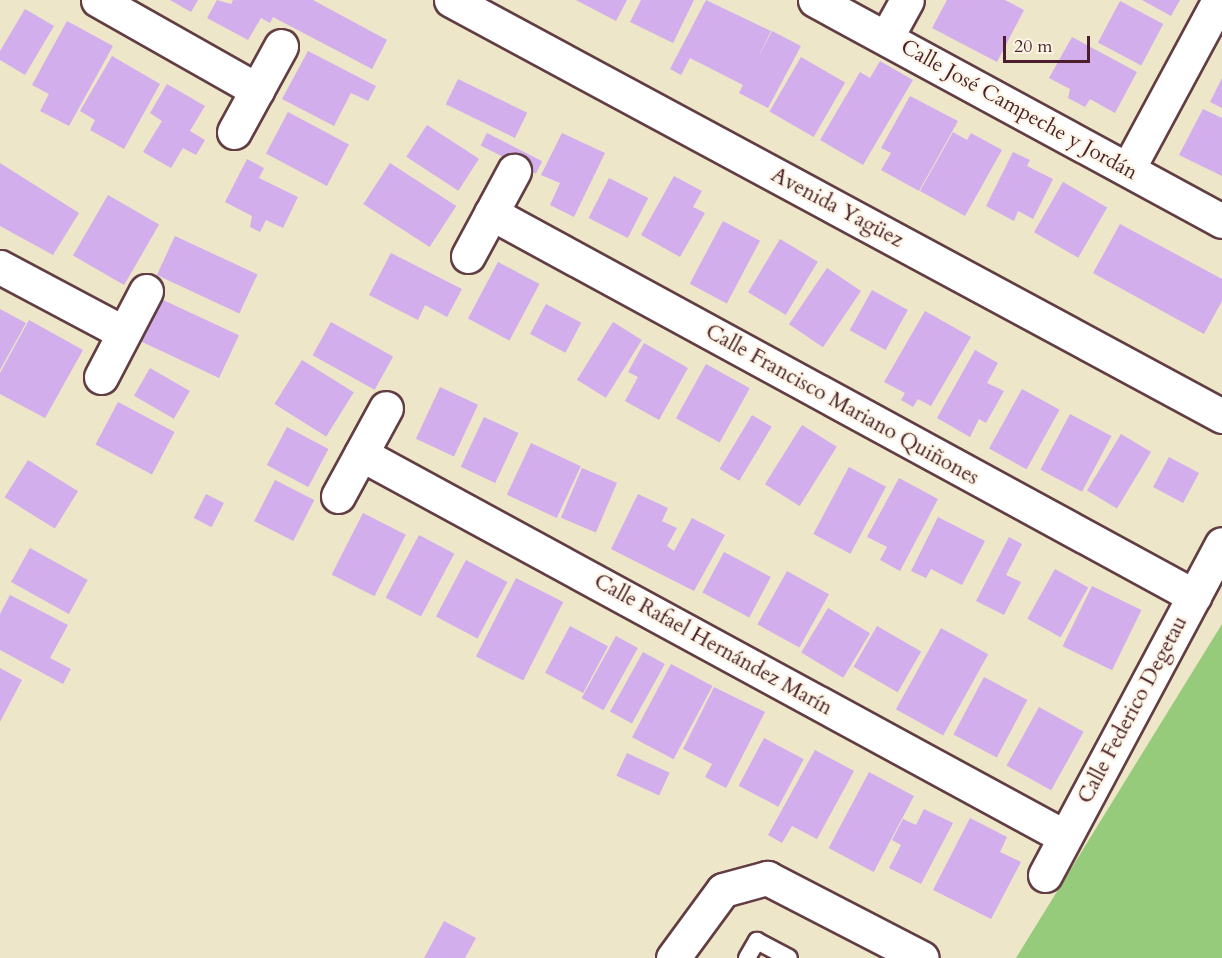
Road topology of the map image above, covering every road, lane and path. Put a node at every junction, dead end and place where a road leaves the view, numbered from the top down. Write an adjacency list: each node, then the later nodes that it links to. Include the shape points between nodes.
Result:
1 (98, 0): 8 (street)
2 (451, 0): 20 (street, Avenida Yagüez)
3 (815, 0): 6 (street, Calle José Campeche y Jordán)
4 (907, 0): 6 (street)
5 (1219, 0): 10 (street)
6 (886, 38): 10 (street, Calle José Campeche y Jordán)
7 (281, 46): 8 (street)
8 (257, 90): 9 (street)
9 (234, 132)
10 (1128, 169): 13 (street, Calle José Campeche y Jordán)
11 (514, 171): 12 (street)
12 (491, 213): 14 (street); 24 (street, Calle Francisco Mariano Quiñones)
13 (1222, 220)
14 (468, 256)
15 (0, 267): 17 (street)
16 (146, 291): 17 (street)
17 (124, 333): 18 (street)
18 (101, 377)
19 (386, 408): 21 (street)
20 (1222, 416)
21 (361, 454): 22 (street); 25 (street, Calle Rafael Hernández Marín)
22 (338, 496)
23 (1222, 544): 24 (street, Calle Federico Degetau)
24 (1194, 596): 25 (street, Calle Federico Degetau)
25 (1065, 837): 26 (street, Calle Federico Degetau)
26 (1045, 876)
27 (673, 958): 30 (street, via 723,890 767,878)
28 (747, 958): 29 (lane, via 757,941)
29 (789, 958)
30 (922, 958)

